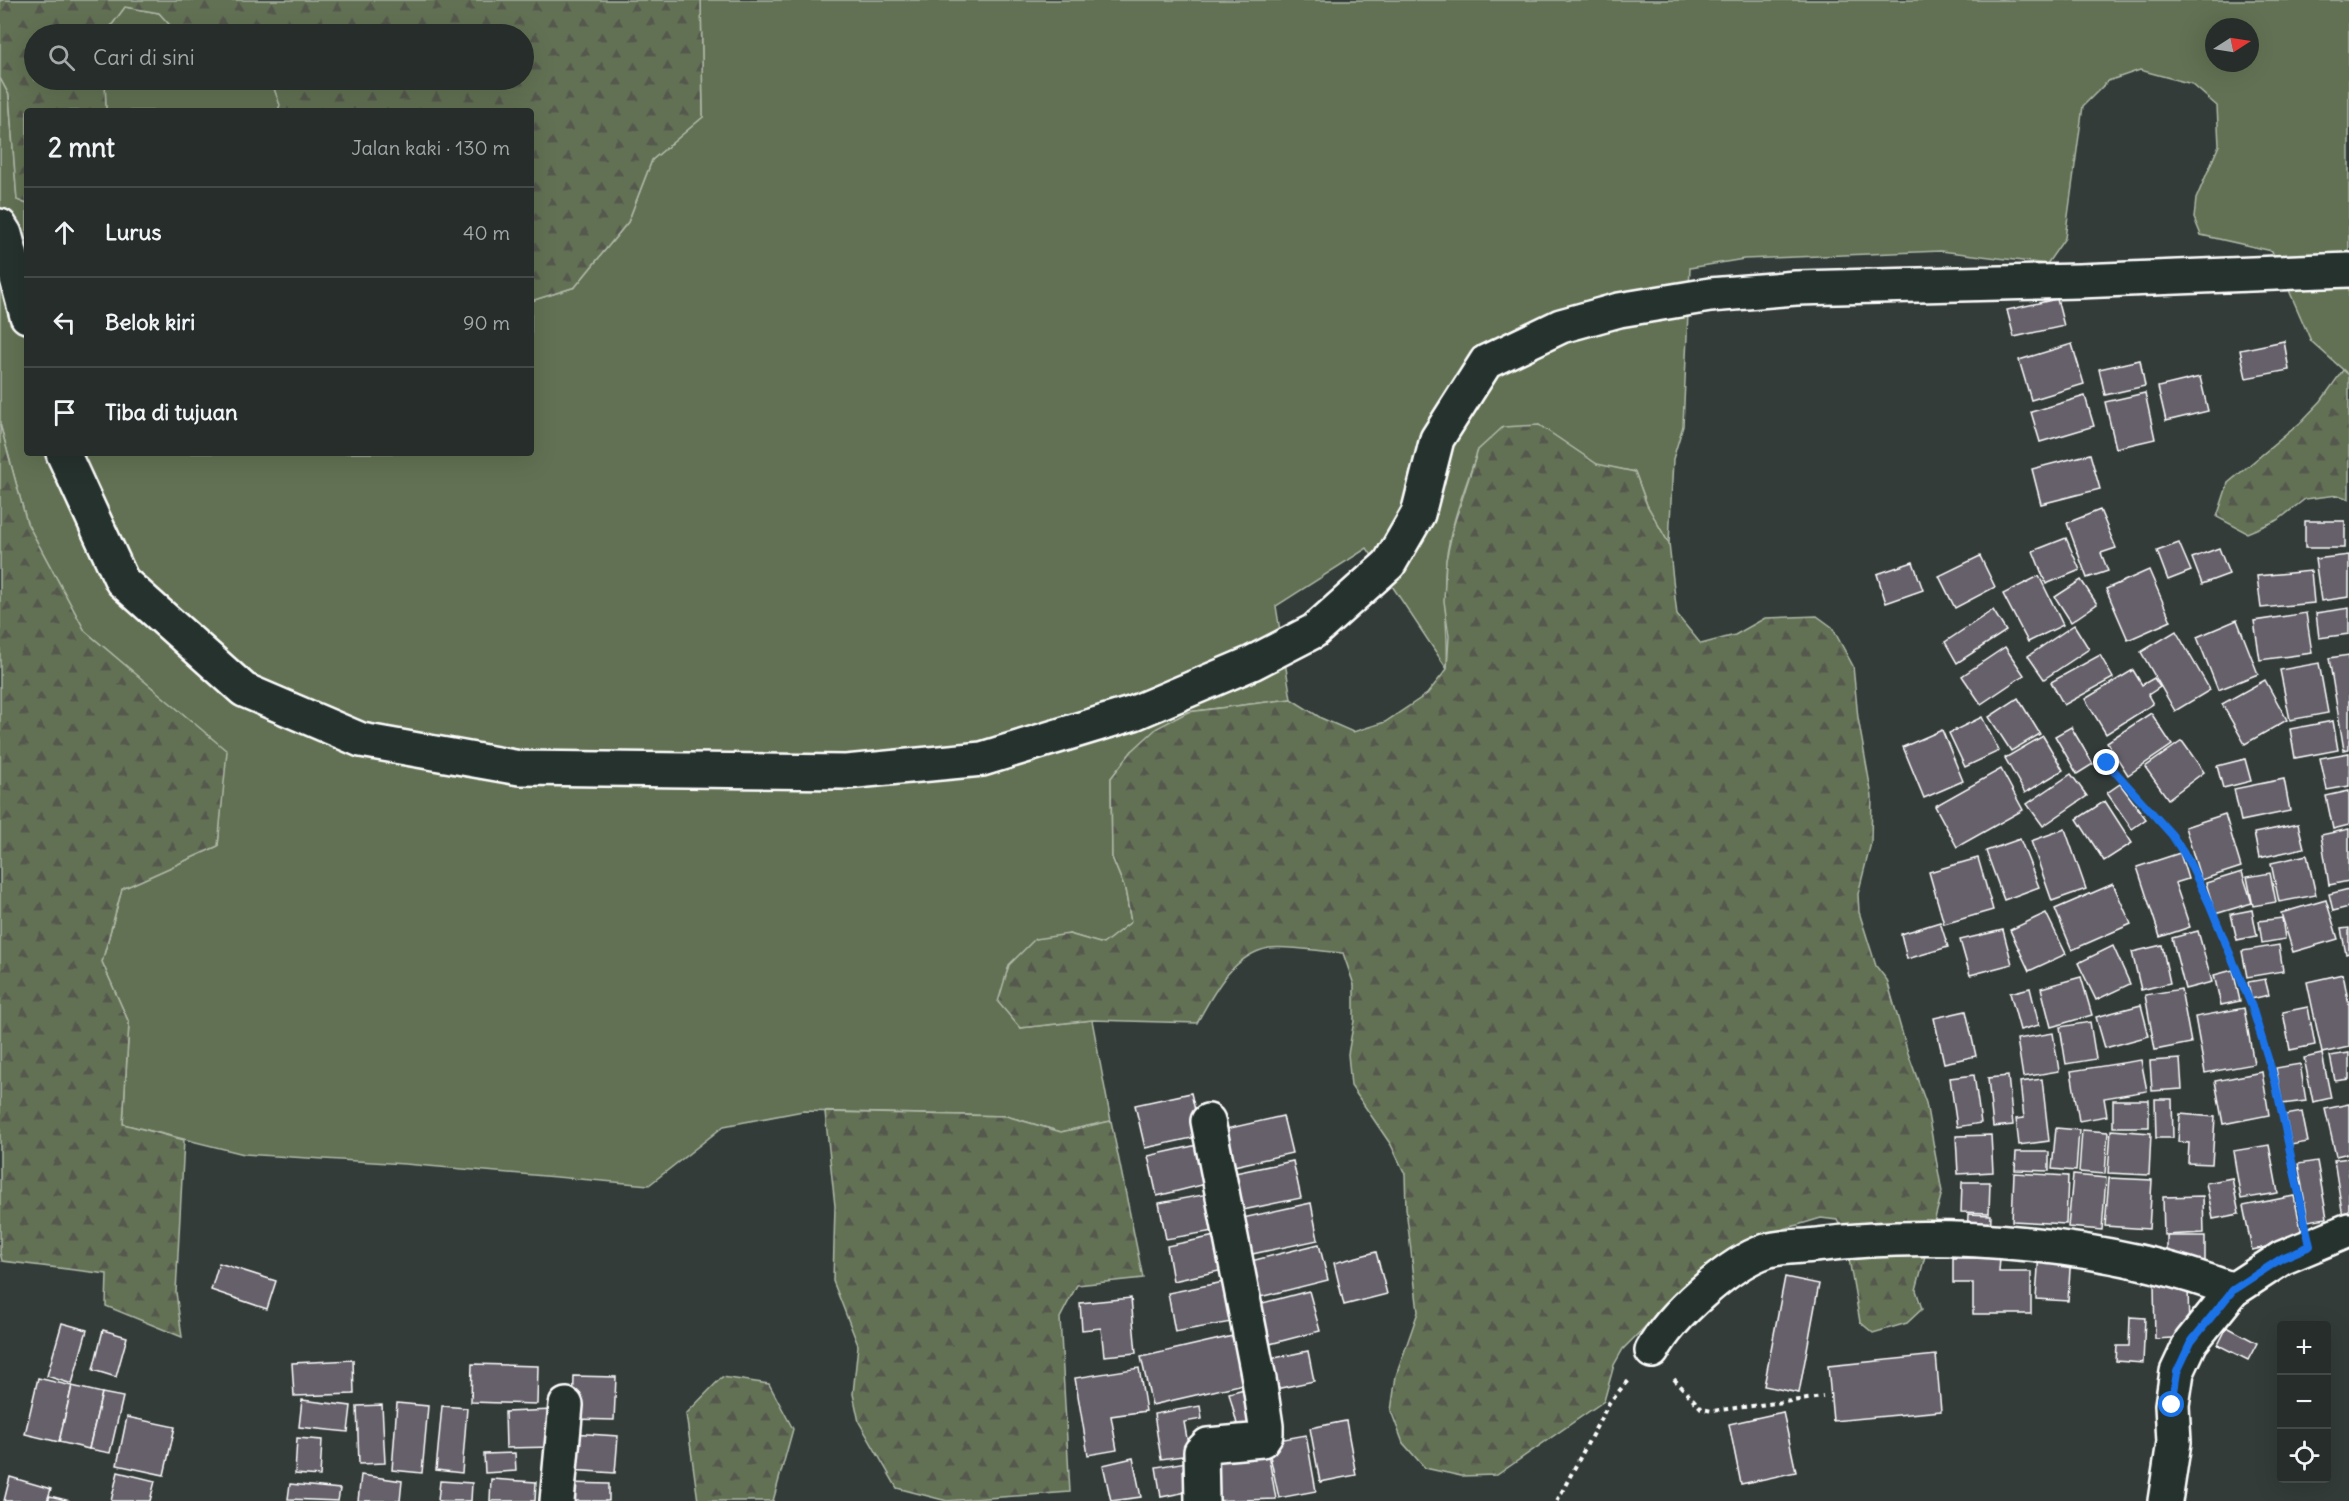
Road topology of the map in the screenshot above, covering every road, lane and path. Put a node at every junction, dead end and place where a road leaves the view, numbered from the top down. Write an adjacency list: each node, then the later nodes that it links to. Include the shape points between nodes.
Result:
1 (0, 226): 3 (street)
2 (2349, 270): 4 (street, via 1796,288 1710,295 1618,310 1562,326 1486,362 1437,439 1418,514 1389,564 1314,631 1252,663 1134,713 992,756 846,772 519,768 361,740 244,690 122,581)
3 (24, 305)
4 (64, 456)
5 (2107, 763): 8 (path, via 2172,835 2209,903 2252,1007 2275,1081)
6 (1208, 1121): 15 (street, via 1259,1379 1266,1434 1262,1440 1203,1448)
7 (2349, 1230): 8 (street)
8 (2310, 1246): 9 (street, via 2282,1258)
9 (2233, 1290): 10 (street, via 2155,1264 2074,1249 1979,1242 1859,1240 1767,1250 1730,1268 1662,1332); 17 (street, via 2191,1342 2177,1372 2172,1405 2174,1442)
10 (1652, 1351): 16 (path, via 1609,1403)
11 (1823, 1397): 13 (path, via 1727,1410)
12 (566, 1405): 14 (street)
13 (1702, 1409)
14 (557, 1501)
15 (1202, 1501)
16 (1557, 1501)
17 (2165, 1501)

